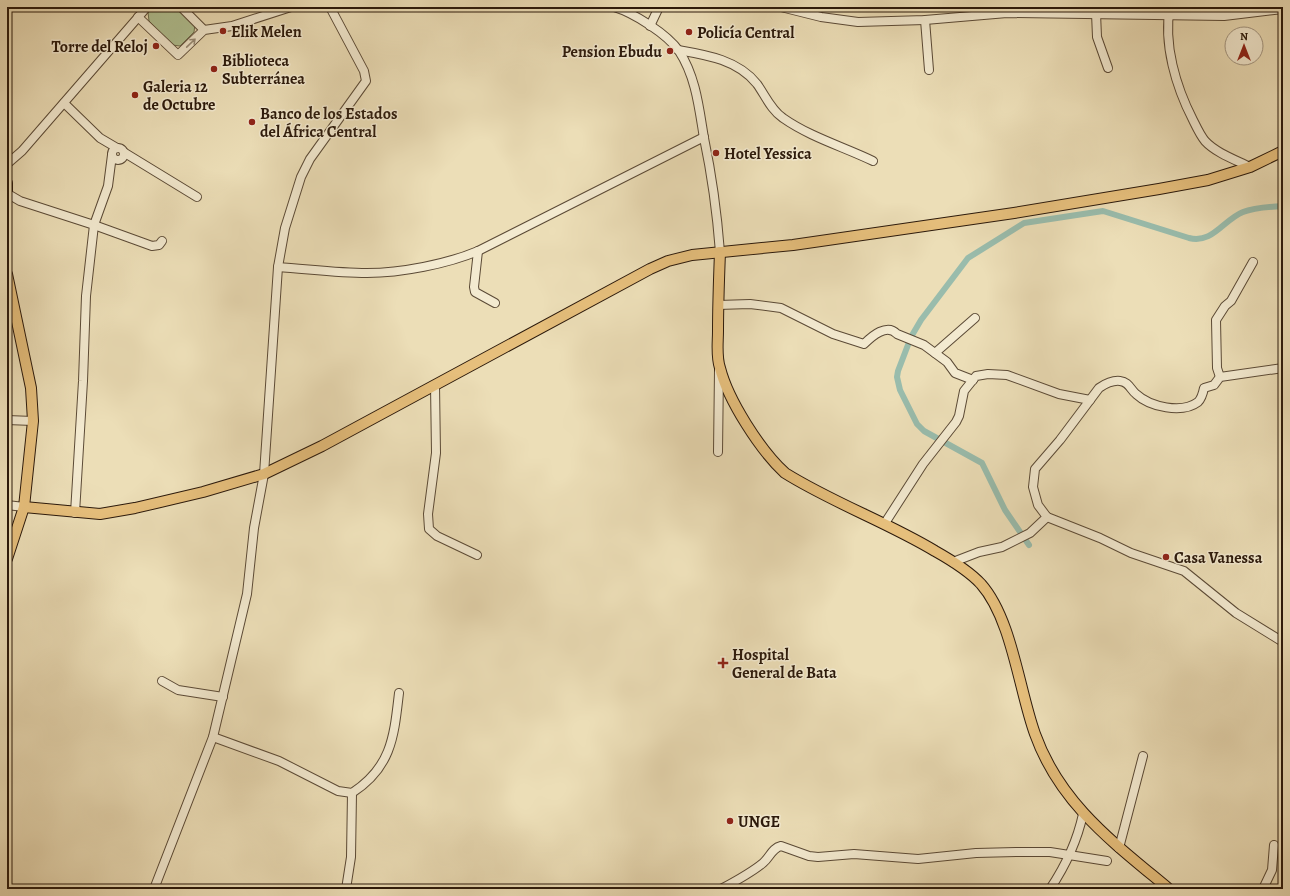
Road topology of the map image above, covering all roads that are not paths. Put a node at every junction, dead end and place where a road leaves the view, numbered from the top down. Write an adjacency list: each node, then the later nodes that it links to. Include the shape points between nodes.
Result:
1 (148, 7): 11 (street)
2 (181, 7): 14 (street)
3 (291, 7): 14 (street, via 221,29)
4 (330, 7): 34 (street, via 364,71 366,81 316,149 301,178 285,228)
5 (614, 7): 13 (street)
6 (659, 7): 13 (street)
7 (781, 7): 12 (street, via 821,17 858,22)
8 (1283, 9): 9 (street, via 1224,16)
9 (1170, 11): 10 (street); 24 (street, via 1171,56 1176,80 1196,127 1214,148)
10 (1096, 13): 12 (street, via 1007,13); 16 (street, via 1097,37)
11 (138, 17): 14 (street, one-way to 14, via 178,55); 18 (street)
12 (925, 20): 17 (street)
13 (650, 26): 15 (street)
14 (204, 30)
15 (678, 50): 19 (street, via 695,88); 22 (street, via 737,66 749,74 782,118 808,133)
16 (1108, 68)
17 (929, 70)
18 (64, 103): 21 (street); 23 (street)
19 (704, 137): 31 (street); 32 (street, via 714,191)
20 (1283, 151): 24 (main road)
21 (117, 154): 28 (street); 29 (street)
22 (874, 161)
23 (10, 162): 25 (street)
24 (1250, 167): 32 (main road, via 1208,180 1077,203 793,245)
25 (7, 171)
26 (7, 183): 27 (main road)
27 (7, 197): 29 (street)
28 (197, 197)
29 (94, 225): 30 (street, via 152,246); 52 (street, via 86,296)
30 (162, 242)
31 (478, 251): 34 (street, via 459,259 420,267 369,273); 36 (street, via 475,292)
32 (720, 252): 37 (main road); 44 (main road, via 679,258 650,269)
33 (1253, 262): 42 (street, via 1231,302 1225,306 1216,320 1217,368)
34 (278, 267): 49 (street)
35 (7, 274): 47 (main road, via 31,388)
36 (495, 303)
37 (718, 305): 39 (street, via 750,304 787,309 819,328 864,344 873,335 888,329 919,342); 40 (main road)
38 (975, 318): 39 (street)
39 (935, 353): 43 (street, via 947,362 955,373)
40 (719, 367): 48 (street); 54 (main road, via 738,409 776,465 796,479)
41 (1283, 368): 42 (street)
42 (1220, 377): 45 (street, via 1214,385 1204,388 1198,401 1189,407 1156,405 1120,381 1105,384)
43 (973, 380): 45 (street, via 976,376 988,374 1007,376 1059,394); 54 (street, via 964,392 959,416)
44 (435, 386): 49 (main road); 55 (street, via 436,453 428,514 429,529 437,536)
45 (1090, 400): 53 (street, via 1035,469 1034,487 1038,505)
46 (7, 420): 47 (street)
47 (33, 421): 51 (main road)
48 (718, 452)
49 (264, 474): 52 (main road, via 135,508 100,514); 61 (street, via 254,528 247,594)
50 (7, 505): 51 (street)
51 (24, 507): 52 (main road); 56 (main road)
52 (75, 513)
53 (1047, 517): 57 (street, via 1020,539); 58 (street, via 1131,553 1184,571 1236,613)
54 (885, 523): 57 (main road)
55 (477, 555)
56 (7, 558)
57 (953, 562): 65 (main road, via 981,585 1001,618 1033,727 1046,760)
58 (1283, 642)
59 (162, 681): 61 (street, via 178,690)
60 (399, 693): 64 (street, via 393,740 389,751 373,775)
61 (222, 697): 62 (street)
62 (213, 737): 64 (street, via 279,761 338,791); 70 (street)
63 (1143, 756): 67 (street)
64 (352, 793): 71 (street, via 351,857)
65 (1083, 814): 67 (main road); 68 (street)
66 (1274, 845): 75 (street, via 1272,870)
67 (1119, 848): 74 (main road)
68 (1070, 856): 69 (street); 72 (street, via 1050,852 1016,852 918,859 854,854 818,857 781,846 774,849 765,862 754,870); 73 (street)
69 (1107, 861)
70 (154, 889)
71 (346, 889)
72 (721, 889)
73 (1050, 889)
74 (1169, 889)
75 (1263, 889)

